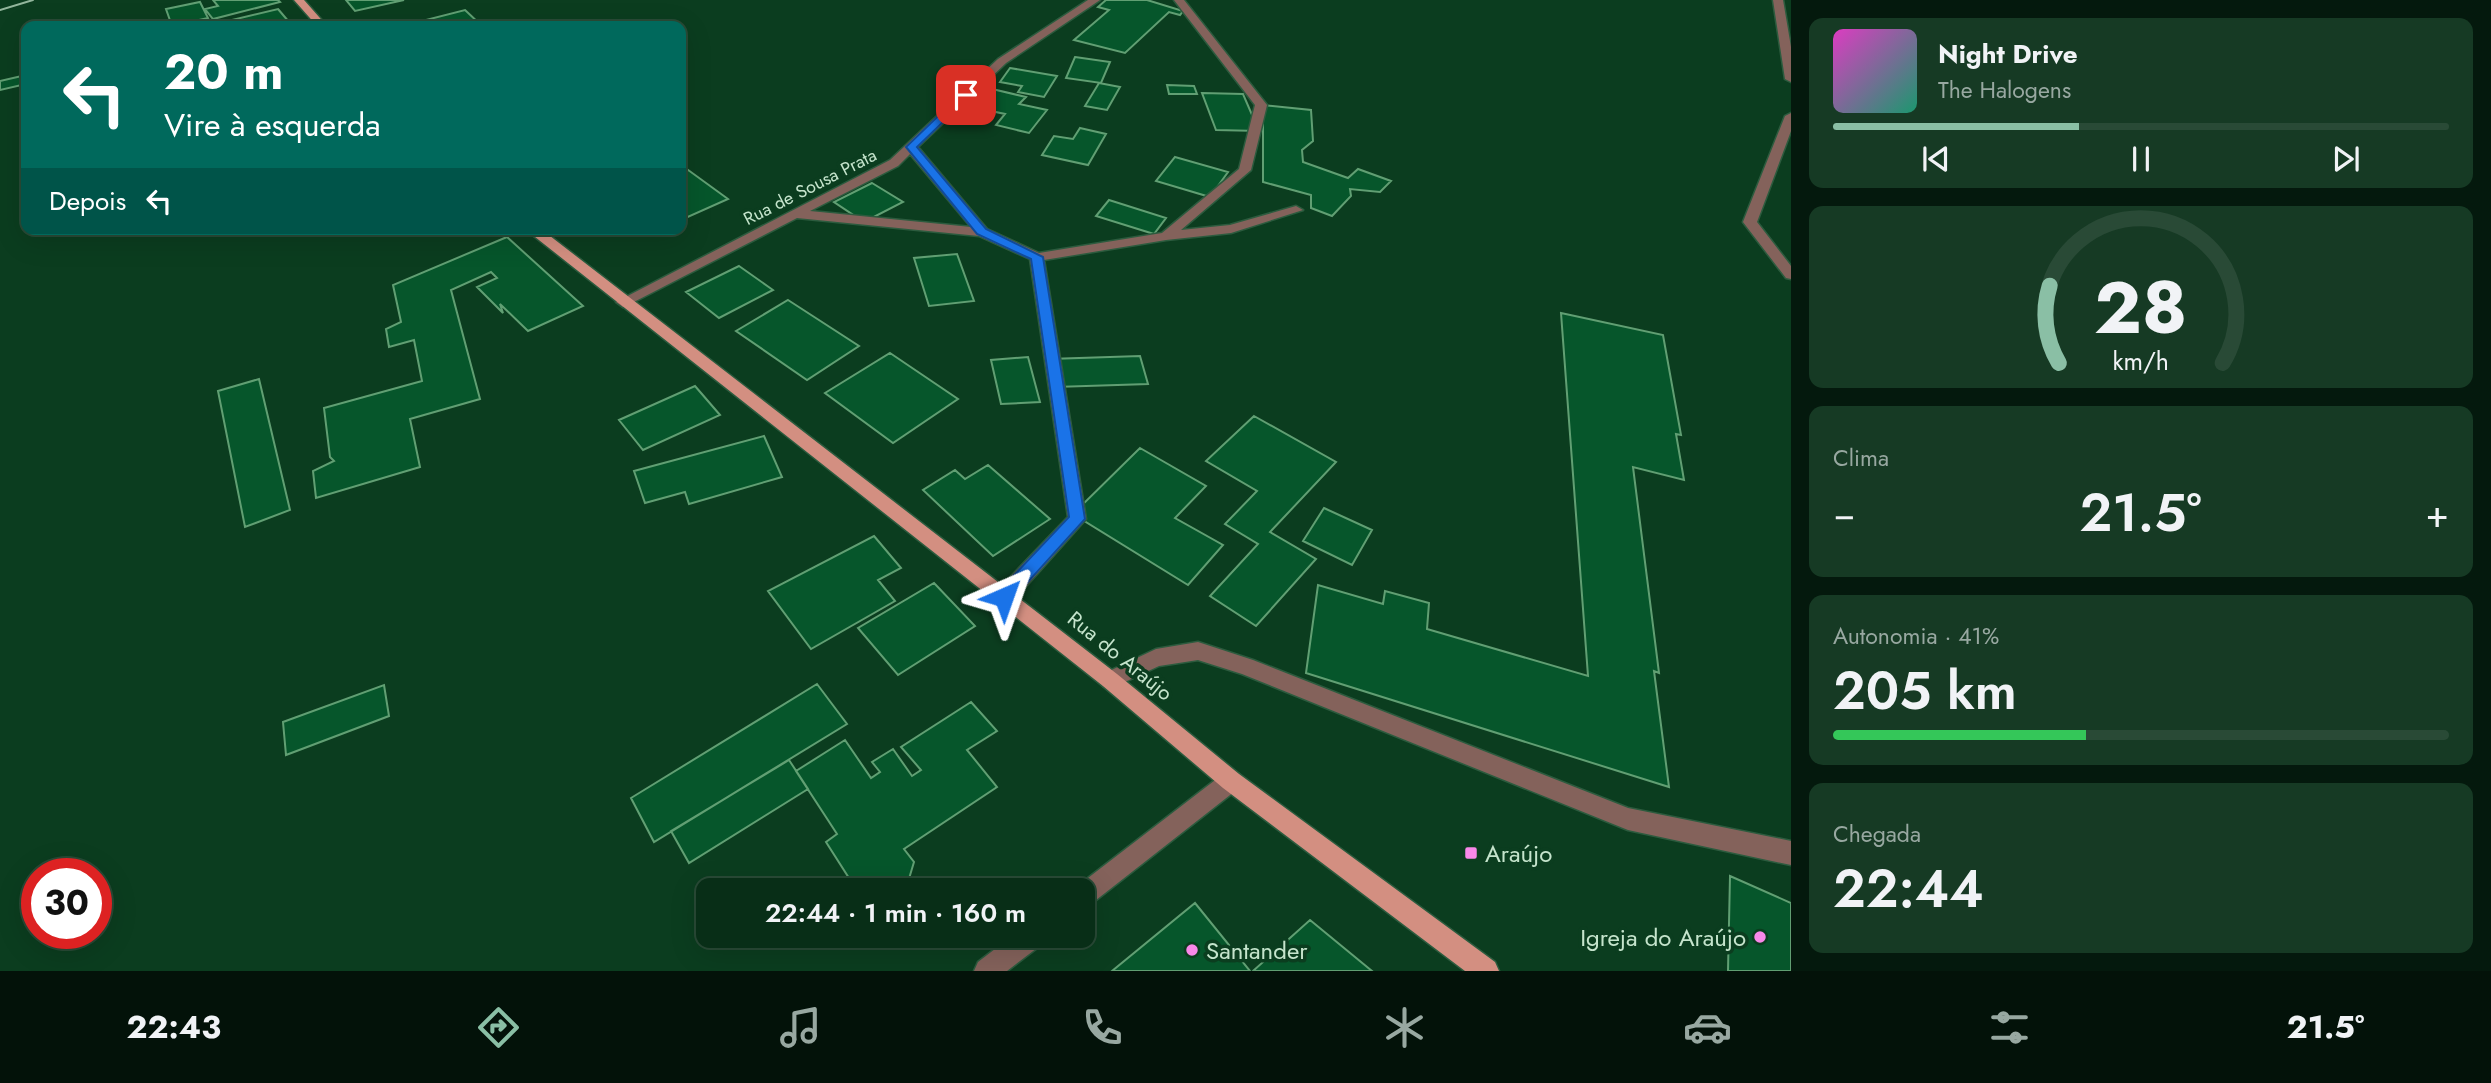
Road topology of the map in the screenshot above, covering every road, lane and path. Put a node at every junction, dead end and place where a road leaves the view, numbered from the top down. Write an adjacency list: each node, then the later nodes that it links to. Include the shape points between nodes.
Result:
1 (299, 0): 5 (main road)
2 (1095, 0): 8 (street, Rua de Sousa Prata, via 1002,61)
3 (1179, 0): 13 (street, via 1261,105 1245,170)
4 (1778, 0): 6 (street)
5 (318, 21)
6 (1791, 79)
7 (1789, 125): 15 (street, via 1750,222)
8 (911, 147): 10 (street, Rua de Sousa Prata, via 894,163); 11 (street)
9 (1296, 210): 13 (street, via 1231,229)
10 (796, 214): 11 (street); 16 (street, Rua de Sousa Prata)
11 (982, 232): 14 (street)
12 (539, 235): 16 (main road, Rua do Araújo)
13 (1166, 236): 14 (street)
14 (1037, 257): 17 (street, via 1077,519)
15 (1791, 275)
16 (623, 302): 17 (main road, Rua do Araújo)
17 (1004, 597): 18 (main road, Rua do Araújo)
18 (1110, 680): 19 (main road, Rua do Araújo); 20 (street, via 1156,658 1198,651 1628,819)
19 (1231, 781): 21 (street); 24 (main road, Rua do Araújo)
20 (1791, 853)
21 (1095, 887)
22 (1017, 948): 23 (street)
23 (987, 971)
24 (1486, 971)

